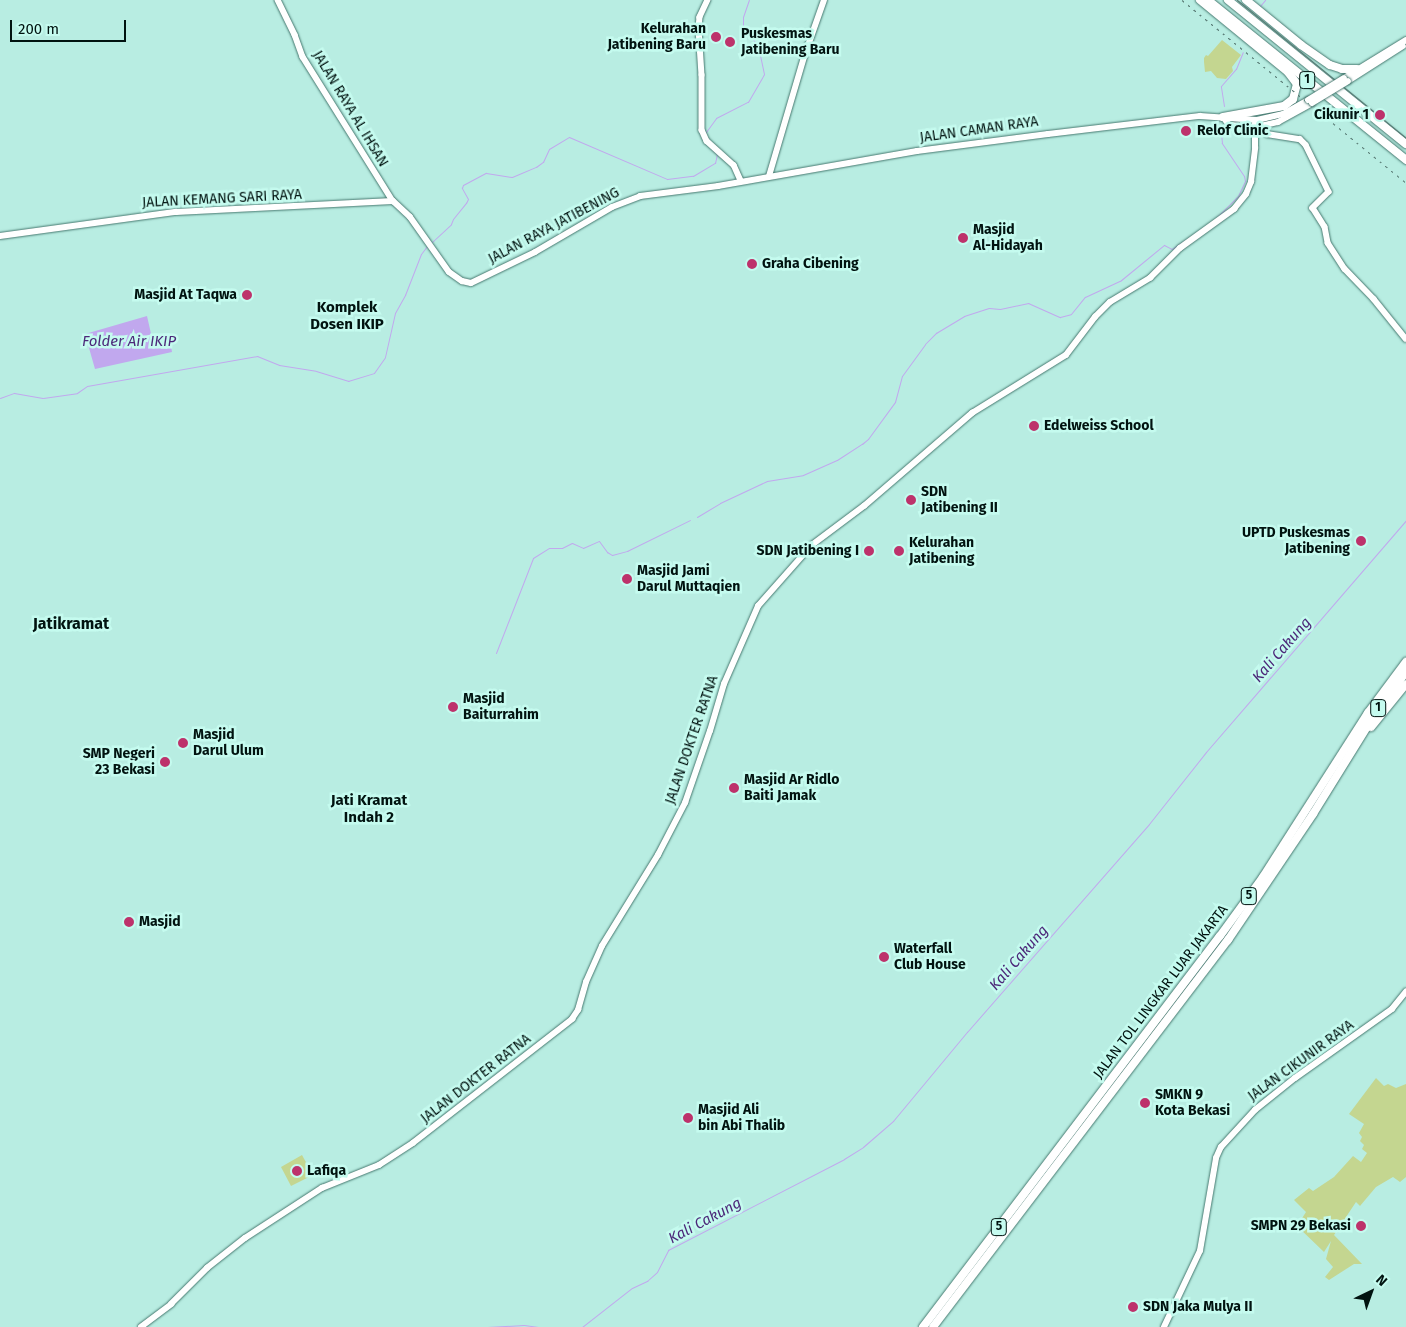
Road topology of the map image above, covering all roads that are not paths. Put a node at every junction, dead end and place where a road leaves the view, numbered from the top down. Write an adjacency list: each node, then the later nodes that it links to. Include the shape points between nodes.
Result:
1 (278, 0): 19 (street, JALAN RAYA AL IHSAN, via 303,57)
2 (708, 0): 18 (street, via 699,28 702,130 707,141 731,160)
3 (824, 0): 17 (main road)
4 (1200, 0): 10 (highway, via 1295,79 1297,89 1289,103)
5 (1208, 0): 16 (highway, 1)
6 (1228, 0): 14 (highway, 1)
7 (1246, 0): 9 (highway, via 1301,45 1330,65)
8 (1406, 42): 9 (main road, JALAN CAMAN RAYA)
9 (1353, 74): 12 (main road, JALAN CAMAN RAYA, bridge, via 1310,102)
10 (1257, 112): 11 (highway); 12 (highway)
11 (1223, 117): 12 (main road, JALAN CAMAN RAYA); 13 (main road, JALAN CAMAN RAYA, via 1230,125); 17 (main road, JALAN CAMAN RAYA, via 1200,116 917,151)
12 (1254, 124): 13 (main road, JALAN CAMAN RAYA); 15 (street, JALAN DOKTER RATNA); 21 (street, via 1265,133 1300,139 1306,145 1329,192 1313,208 1325,227 1328,243 1345,269)
13 (1244, 126): 15 (street, via 1252,131)
14 (1406, 144)
15 (1255, 148): 27 (street, JALAN DOKTER RATNA, via 1249,188 1234,209 1180,248 1150,278 1110,302 1066,354 974,412 864,506 812,545 758,606 724,684 684,803 658,855 602,946 572,1019 413,1143 379,1165 322,1188 245,1238)
16 (1406, 160)
17 (769, 176): 18 (main road, JALAN CAMAN RAYA)
18 (741, 181): 19 (main road, JALAN RAYA JATIBENING, via 634,198 471,283 454,276 410,217)
19 (393, 201): 20 (main road, JALAN KEMANG SARI RAYA, via 176,212)
20 (0, 236)
21 (1406, 339)
22 (1406, 662): 28 (highway, JALAN TOL LINGKAR LUAR JAKARTA / 5, via 1368,712 1263,877)
23 (1406, 672): 25 (highway, JALAN TOL LINGKAR LUAR JAKARTA / 1)
24 (1406, 684): 25 (highway)
25 (1353, 747): 29 (highway, JALAN TOL LINGKAR LUAR JAKARTA / 5, via 1276,871 1228,940)
26 (1406, 992): 30 (street, JALAN CIKUNIR RAYA, via 1392,1009 1255,1110 1221,1146 1200,1251)
27 (141, 1327)
28 (923, 1327)
29 (933, 1327)
30 (1164, 1327)

